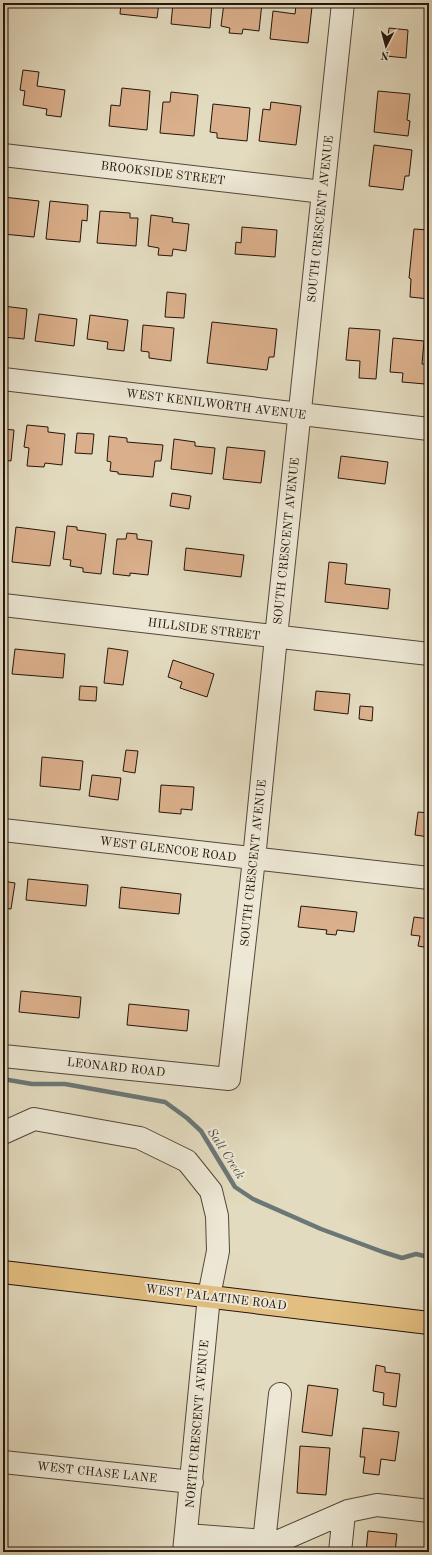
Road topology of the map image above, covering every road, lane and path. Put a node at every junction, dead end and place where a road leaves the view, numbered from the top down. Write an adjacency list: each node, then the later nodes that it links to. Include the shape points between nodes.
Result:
1 (343, 3): 3 (street, SOUTH CRESCENT AVENUE)
2 (3, 155): 3 (street, BROOKSIDE STREET)
3 (323, 192): 5 (street, SOUTH CRESCENT AVENUE)
4 (3, 379): 5 (street, WEST KENILWORTH AVENUE)
5 (299, 414): 6 (street, WEST KENILWORTH AVENUE); 8 (street, SOUTH CRESCENT AVENUE)
6 (429, 429)
7 (3, 605): 8 (street, HILLSIDE STREET)
8 (276, 637): 9 (street, HILLSIDE STREET); 11 (street, SOUTH CRESCENT AVENUE)
9 (429, 654)
10 (3, 830): 11 (street, WEST GLENCOE ROAD)
11 (254, 859): 12 (street, WEST GLENCOE ROAD); 14 (street, SOUTH CRESCENT AVENUE)
12 (429, 878)
13 (3, 1056): 14 (street, LEONARD ROAD)
14 (229, 1079)
15 (3, 1133): 17 (street, NORTH CRESCENT AVENUE, via 34,1119 140,1138 187,1161 211,1191 217,1216 218,1251)
16 (3, 1272): 17 (main road, WEST PALATINE ROAD)
17 (209, 1296): 18 (main road, WEST PALATINE ROAD); 21 (street, NORTH CRESCENT AVENUE)
18 (429, 1323)
19 (280, 1394): 24 (street)
20 (3, 1462): 21 (street, WEST CHASE LANE)
21 (192, 1482): 25 (street, NORTH CRESCENT AVENUE)
22 (429, 1511): 23 (street, via 377,1505)
23 (344, 1513): 24 (street, via 277,1542); 26 (street)
24 (264, 1542): 25 (street)
25 (185, 1544)
26 (340, 1552)

